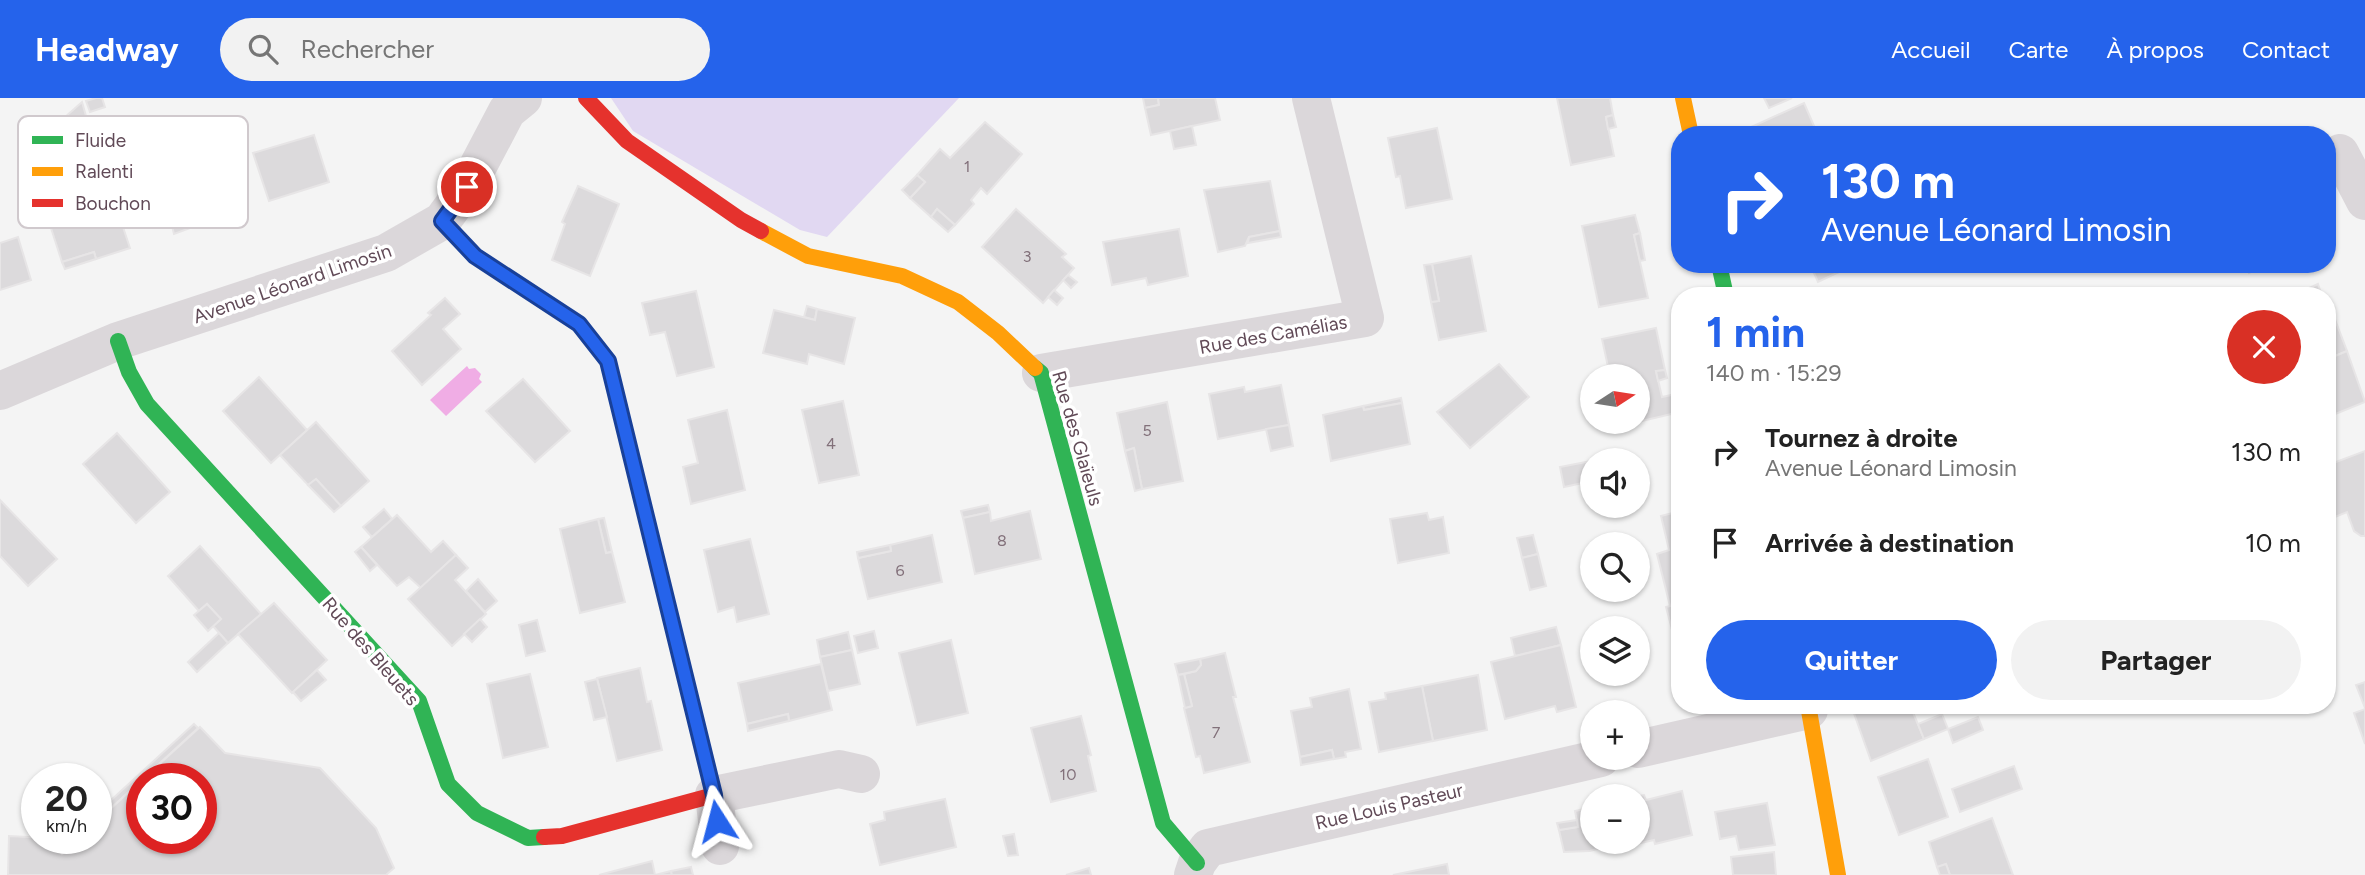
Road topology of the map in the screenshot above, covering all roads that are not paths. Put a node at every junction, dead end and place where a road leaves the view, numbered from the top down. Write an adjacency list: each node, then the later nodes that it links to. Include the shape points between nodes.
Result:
1 (523, 98): 8 (street, Avenue Léonard Limosin, via 507,111 467,187)
2 (586, 98): 10 (street, Rue des Glaïeuls, via 627,141 741,220 808,256 902,276 958,302)
3 (1311, 98): 10 (street, Rue des Camélias, via 1365,318)
4 (1683, 98): 5 (street)
5 (1689, 126)
6 (2340, 153): 7 (street)
7 (2365, 201)
8 (442, 221): 9 (street, Avenue Léonard Limosin, via 386,253); 17 (street, via 475,256 579,324 608,361)
9 (118, 341): 11 (street, Avenue Léonard Limosin); 17 (street, Rue des Bleuets, via 147,404 419,701 448,784 477,813 528,838 562,836)
10 (1041, 373): 19 (street, Rue des Glaïeuls, via 1163,823)
11 (0, 391)
12 (1783, 714): 14 (street)
13 (1809, 714): 20 (street)
14 (1650, 746)
15 (1580, 763): 19 (street, Rue Louis Pasteur, via 1208,848)
16 (861, 774): 17 (street, Rue des Bleuets, via 839,769)
17 (714, 795): 18 (street)
18 (720, 846)
19 (1195, 869)
20 (1838, 875)

